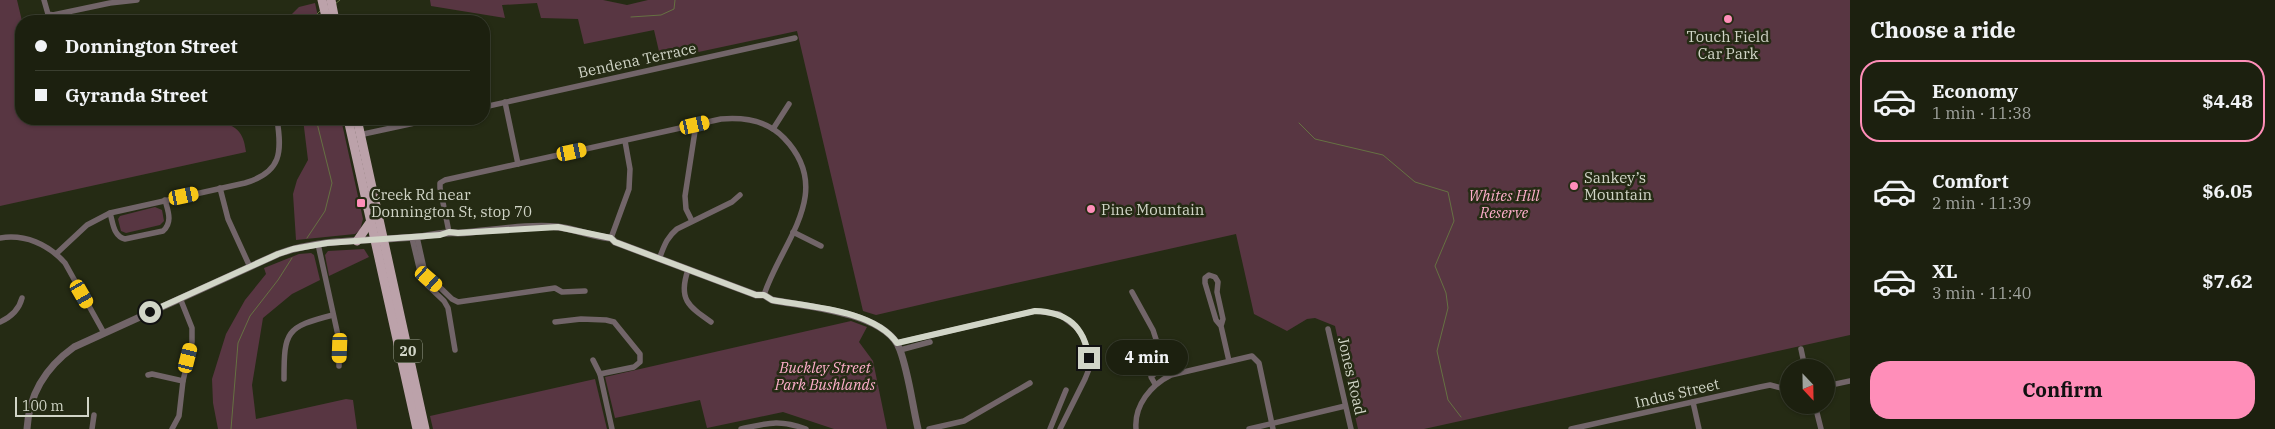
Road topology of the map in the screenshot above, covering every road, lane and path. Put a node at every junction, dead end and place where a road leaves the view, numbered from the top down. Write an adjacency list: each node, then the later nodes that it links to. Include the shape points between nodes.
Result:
1 (44, 0): 2 (street, via 48,14 53,15)
2 (138, 0)
3 (325, 1): 4 (main road)
4 (329, 15)
5 (795, 38): 6 (street, Bendena Terrace)
6 (505, 102): 8 (street, Bendena Terrace); 17 (street)
7 (790, 104): 14 (street)
8 (490, 106)
9 (278, 125): 18 (street, via 281,145 273,166 256,179)
10 (351, 125): 15 (main road, 20)
11 (357, 125): 15 (main road, 20)
12 (406, 125): 15 (street)
13 (695, 125): 14 (street, via 739,118 760,122); 16 (street); 23 (street, via 685,196 686,209)
14 (773, 129): 25 (street, via 798,155 806,180 804,208)
15 (356, 136): 22 (main road, 20); 29 (main road, 20)
16 (625, 141): 17 (street); 28 (street, via 630,189)
17 (518, 164): 24 (street, via 440,183)
18 (220, 188): 20 (street); 35 (street, via 228,219)
19 (740, 195): 23 (street)
20 (165, 200): 21 (street); 21 (street, via 170,221 168,226 125,239 116,234)
21 (110, 213): 33 (street, via 87,225)
22 (371, 221): 29 (main road, 20); 30 (main road)
23 (692, 221): 34 (street, via 670,235)
24 (449, 232): 27 (street); 28 (street, via 558,227)
25 (793, 232): 32 (street); 40 (street)
26 (0, 238): 33 (street, via 28,239)
27 (414, 238): 29 (street); 37 (street)
28 (611, 238): 34 (street)
29 (379, 240): 30 (street); 77 (main road, 20); 78 (main road, 20)
30 (358, 242): 31 (street)
31 (318, 244): 35 (street, via 286,251); 43 (street)
32 (821, 246)
33 (56, 253): 49 (street)
34 (659, 259): 36 (street)
35 (250, 267): 42 (street)
36 (688, 270): 40 (street); 46 (street, via 683,285 685,296 694,310)
37 (422, 274): 38 (street, via 458,302 555,288 562,292); 53 (street, via 425,285 448,308)
38 (585, 291)
39 (1132, 292): 64 (street, via 1163,360 1162,366 1151,377)
40 (764, 295): 51 (street, via 772,300 868,320 889,333)
41 (22, 298): 44 (street, via 12,314)
42 (180, 298): 49 (street); 61 (street, via 193,335)
43 (333, 315): 57 (street, via 339,340); 60 (street, via 304,323 290,334 284,349)
44 (0, 322)
45 (554, 322): 58 (street, via 606,320 619,326 640,354 640,362 634,367)
46 (711, 322)
47 (1221, 326): 47 (street, via 1204,283 1209,276 1218,282); 56 (street)
48 (1328, 329): 69 (street, Jones Road)
49 (104, 332): 74 (street, via 74,347 51,366 32,400)
50 (930, 342): 51 (street)
51 (899, 346): 83 (street); 86 (street, via 1035,311 1059,314 1083,337 1089,358 1085,379)
52 (1801, 349): 54 (street)
53 (455, 350)
54 (1803, 359)
55 (594, 360): 58 (street)
56 (1229, 361): 64 (street, via 1171,375); 73 (street, via 1256,358)
57 (339, 366)
58 (600, 374): 79 (street)
59 (148, 375): 61 (street)
60 (284, 379)
61 (183, 381): 76 (street, via 179,416)
62 (1850, 381): 65 (street)
63 (1030, 383): 84 (street, via 964,421)
64 (1156, 384): 87 (street, via 1138,411)
65 (1835, 384)
66 (1780, 388): 68 (street, Indus Street, via 1770,385)
67 (1066, 390): 85 (street)
68 (1693, 402): 90 (street, Indus Street); 91 (street)
69 (1345, 406): 73 (street); 89 (street, Jones Road)
70 (94, 414): 75 (street)
71 (1817, 414): 92 (street)
72 (776, 422): 80 (street); 81 (street); 82 (street)
73 (1273, 426): 88 (street)
74 (28, 429)
75 (92, 429)
76 (172, 429)
77 (417, 429)
78 (425, 429)
79 (612, 429)
80 (741, 429)
81 (776, 429)
82 (806, 429)
83 (918, 429)
84 (929, 429)
85 (1050, 429)
86 (1060, 429)
87 (1136, 429)
88 (1250, 429)
89 (1351, 429)
90 (1571, 429)
91 (1699, 429)
92 (1821, 429)

